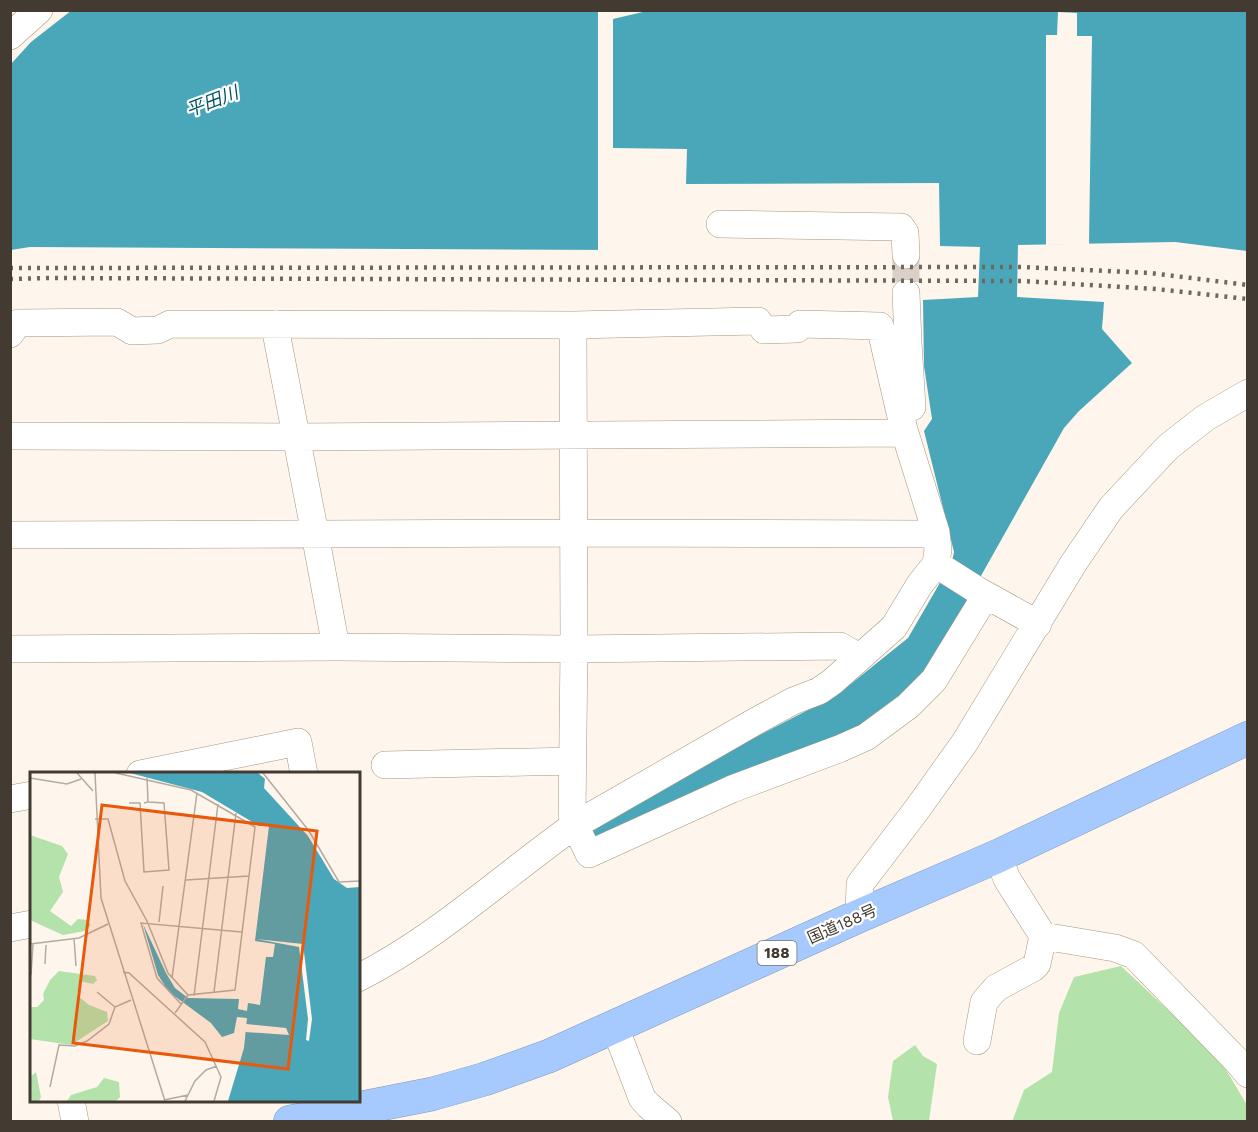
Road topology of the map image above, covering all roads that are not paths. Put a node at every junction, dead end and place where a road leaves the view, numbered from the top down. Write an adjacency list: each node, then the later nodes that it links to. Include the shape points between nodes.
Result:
1 (39, 10): 2 (street)
2 (10, 36)
3 (720, 224): 4 (street, via 901,227)
4 (906, 255)
5 (906, 293): 10 (street, via 913,406)
6 (276, 324): 7 (street); 8 (street, via 170,324 158,330 132,331 117,322 18,323); 13 (street)
7 (573, 325): 10 (street, via 758,321 764,330 797,329 800,324 880,326); 11 (street)
8 (10, 334)
9 (1248, 393): 20 (street, via 1205,418 1168,447 1111,508)
10 (903, 424): 11 (street, via 896,433); 14 (street)
11 (573, 434): 13 (street); 15 (street)
12 (10, 436): 13 (street)
13 (297, 436): 16 (street)
14 (936, 532): 15 (street); 18 (street)
15 (573, 533): 16 (street); 23 (street)
16 (315, 534): 17 (street); 21 (street)
17 (10, 535)
18 (940, 567): 19 (street); 24 (street, via 920,584 894,627)
19 (981, 592): 20 (street); 32 (street, via 934,680 908,706 866,737 732,789 589,854)
20 (1038, 624): 34 (street, via 965,742 860,884)
21 (336, 647): 22 (street); 23 (street)
22 (10, 649)
23 (574, 649): 24 (street, via 840,645); 26 (street)
24 (859, 657): 32 (street, via 819,691 758,720)
25 (1248, 738): 33 (highway, 国道188号 / 188)
26 (573, 761): 27 (street); 32 (street, via 572,815)
27 (385, 765)
28 (150, 772): 29 (street, via 298,742)
29 (304, 772)
30 (30, 795): 31 (street)
31 (10, 799)
32 (580, 836): 38 (street, via 548,844 423,941)
33 (998, 856): 34 (highway, 国道188号 / 188); 37 (street, via 1007,879)
34 (859, 916): 39 (highway, 国道188号 / 188)
35 (30, 924): 36 (street)
36 (10, 928)
37 (1043, 936): 40 (street, via 1037,964 996,988 984,1002); 41 (street, via 1134,955)
38 (360, 977)
39 (615, 1028): 44 (highway, 国道188号 / 188, via 485,1080); 45 (street, via 642,1098)
40 (977, 1041)
41 (1248, 1074)
42 (72, 1102): 43 (street)
43 (75, 1122)
44 (290, 1122)
45 (668, 1122)

